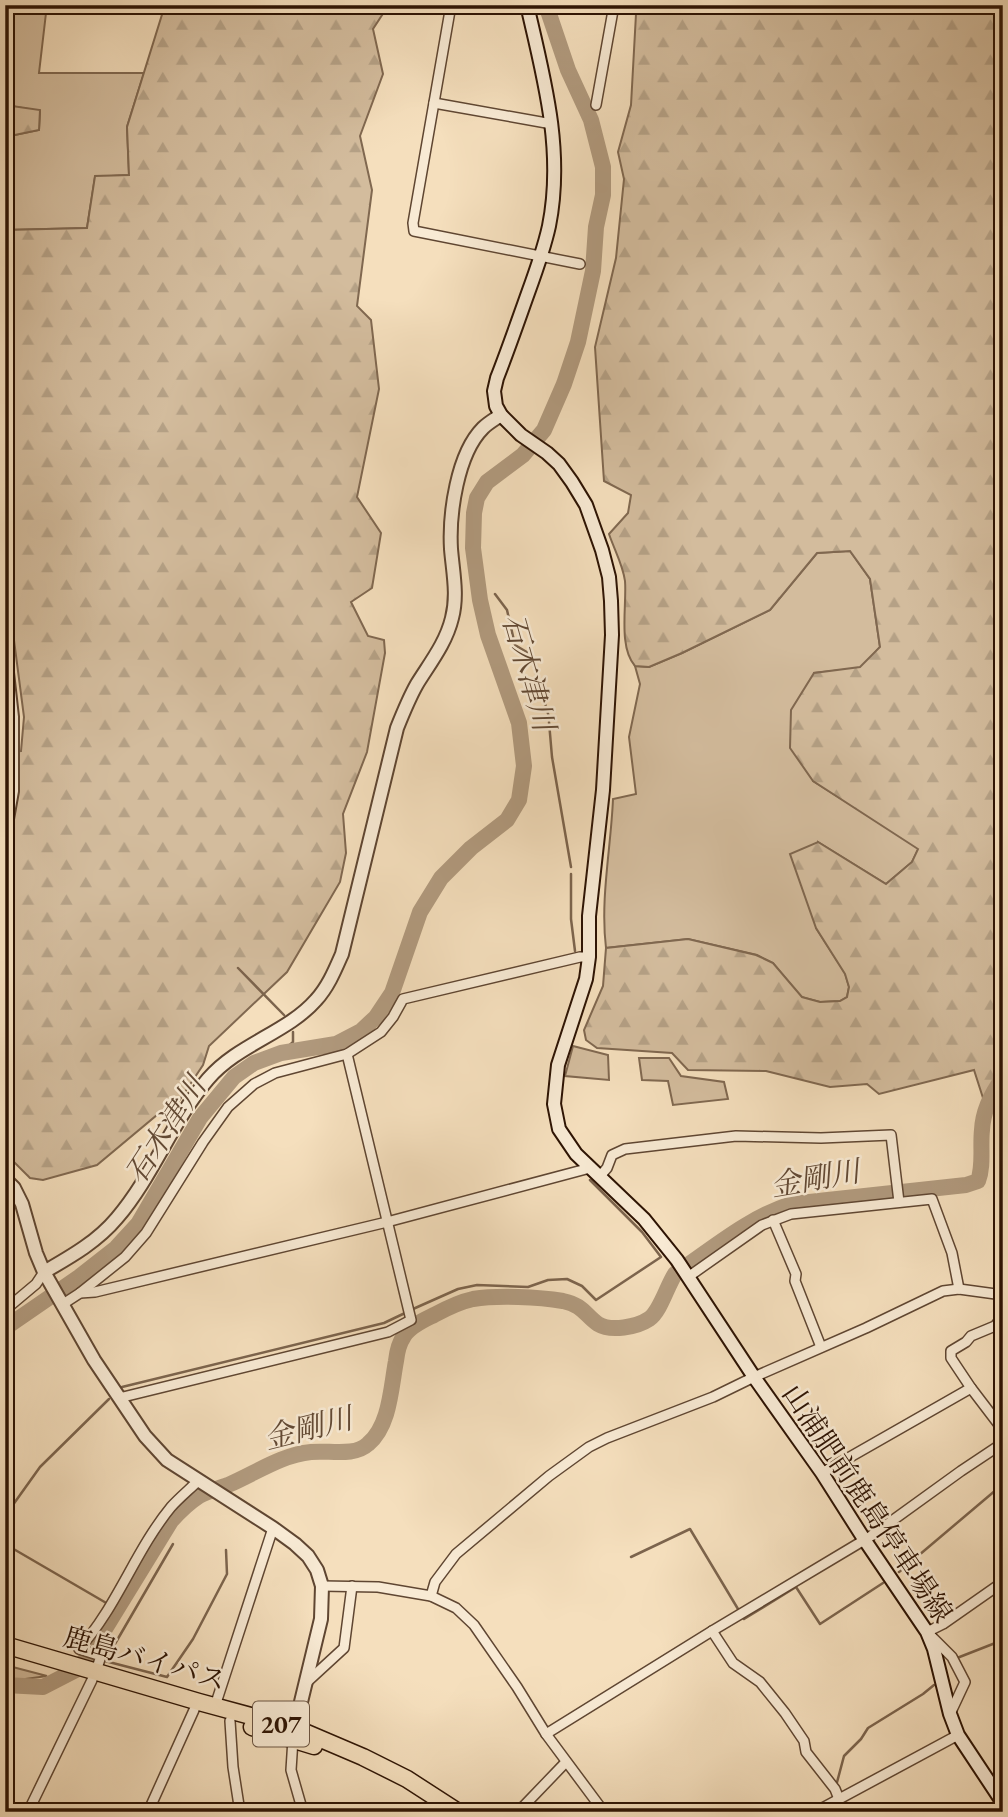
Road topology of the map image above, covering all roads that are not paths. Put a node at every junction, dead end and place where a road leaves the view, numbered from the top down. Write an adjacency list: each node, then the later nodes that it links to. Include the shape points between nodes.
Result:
1 (451, 5): 4 (street)
2 (527, 5): 6 (main road)
3 (614, 5): 5 (street)
4 (434, 103): 6 (street); 7 (street, via 414,231)
5 (596, 105)
6 (552, 124): 7 (main road, via 553,192)
7 (540, 257): 8 (street); 9 (main road, via 497,378 494,391)
8 (580, 264)
9 (501, 415): 12 (main road, via 559,464 572,482 586,505 609,577 612,635); 19 (main road, via 484,428 464,462 451,516 456,590 453,617 397,728 342,954 326,988 295,1018 228,1060 209,1078 117,1219 101,1235)
10 (5, 655): 11 (main road, via 12,729 12,790)
11 (5, 830)
12 (589, 957): 13 (street, via 403,999 381,1032); 14 (main road, via 558,1065 554,1104 563,1136)
13 (347, 1054): 18 (street); 22 (street, via 275,1073 228,1107 146,1233 125,1257)
14 (595, 1172): 16 (street, via 607,1168 612,1155 625,1149 736,1136 891,1135); 18 (street); 20 (main road, 山浦肥前鹿島停車場線, via 644,1219)
15 (5, 1179): 19 (main road, via 22,1204)
16 (900, 1202): 17 (street, via 791,1214); 21 (street, via 932,1199 952,1253)
17 (774, 1220): 20 (street); 27 (street)
18 (387, 1222): 22 (street); 30 (street, via 411,1320 388,1332)
19 (44, 1272): 24 (main road); 25 (street)
20 (688, 1277): 28 (main road, 山浦肥前鹿島停車場線)
21 (959, 1289): 23 (street); 27 (street, via 943,1291)
22 (80, 1293): 24 (street)
23 (1003, 1295)
24 (62, 1304): 30 (main road)
25 (5, 1310)
26 (1003, 1317): 29 (street, via 951,1351)
27 (821, 1348): 28 (street)
28 (754, 1377): 33 (main road, 山浦肥前鹿島停車場線); 40 (street, via 607,1438 574,1457 456,1554 435,1582)
29 (971, 1388): 31 (street); 33 (street)
30 (119, 1398): 34 (main road, via 167,1460)
31 (1003, 1430)
32 (1003, 1443): 36 (street)
33 (822, 1473): 36 (main road, 山浦肥前鹿島停車場線)
34 (202, 1483): 35 (main road); 45 (street, via 172,1506 94,1633 79,1649)
35 (273, 1528): 39 (main road, via 308,1556); 47 (street)
36 (864, 1539): 41 (street); 42 (main road, 山浦肥前鹿島停車場線)
37 (1003, 1582): 42 (street)
38 (352, 1586): 39 (street); 40 (street); 46 (street, via 344,1648)
39 (322, 1587): 46 (main road, via 321,1619)
40 (431, 1596): 52 (street, via 456,1608 474,1625)
41 (712, 1631): 52 (street); 55 (street, via 733,1663 760,1682 785,1713)
42 (927, 1632): 49 (main road, 山浦肥前鹿島停車場線); 49 (street, via 954,1659 965,1682)
43 (5, 1645): 45 (highway, 鹿島バイパス / 207)
44 (5, 1656): 45 (highway, 鹿島バイパス / 207, via 51,1669)
45 (87, 1669): 47 (highway, 鹿島バイパス / 207); 48 (highway, 鹿島バイパス / 207); 57 (street)
46 (306, 1683): 51 (main road)
47 (215, 1706): 51 (highway, 鹿島バイパス / 207)
48 (194, 1710): 50 (highway, 鹿島バイパス / 207); 58 (street)
49 (950, 1714): 53 (main road, 山浦肥前鹿島停車場線)
50 (230, 1721): 51 (highway, 鹿島バイパス / 207); 59 (street)
51 (294, 1733): 60 (street, via 291,1770); 61 (highway, 鹿島バイパス / 207, via 408,1789); 62 (highway, 鹿島バイパス / 207, via 363,1757)
52 (546, 1734): 54 (street)
53 (958, 1735): 55 (street); 56 (main road, 山浦肥前鹿島停車場線)
54 (566, 1762): 63 (street); 64 (street)
55 (839, 1799): 65 (street)
56 (1003, 1803)
57 (29, 1812)
58 (148, 1812)
59 (240, 1812)
60 (303, 1812)
61 (444, 1812)
62 (458, 1812)
63 (518, 1812)
64 (604, 1812)
65 (815, 1812)

